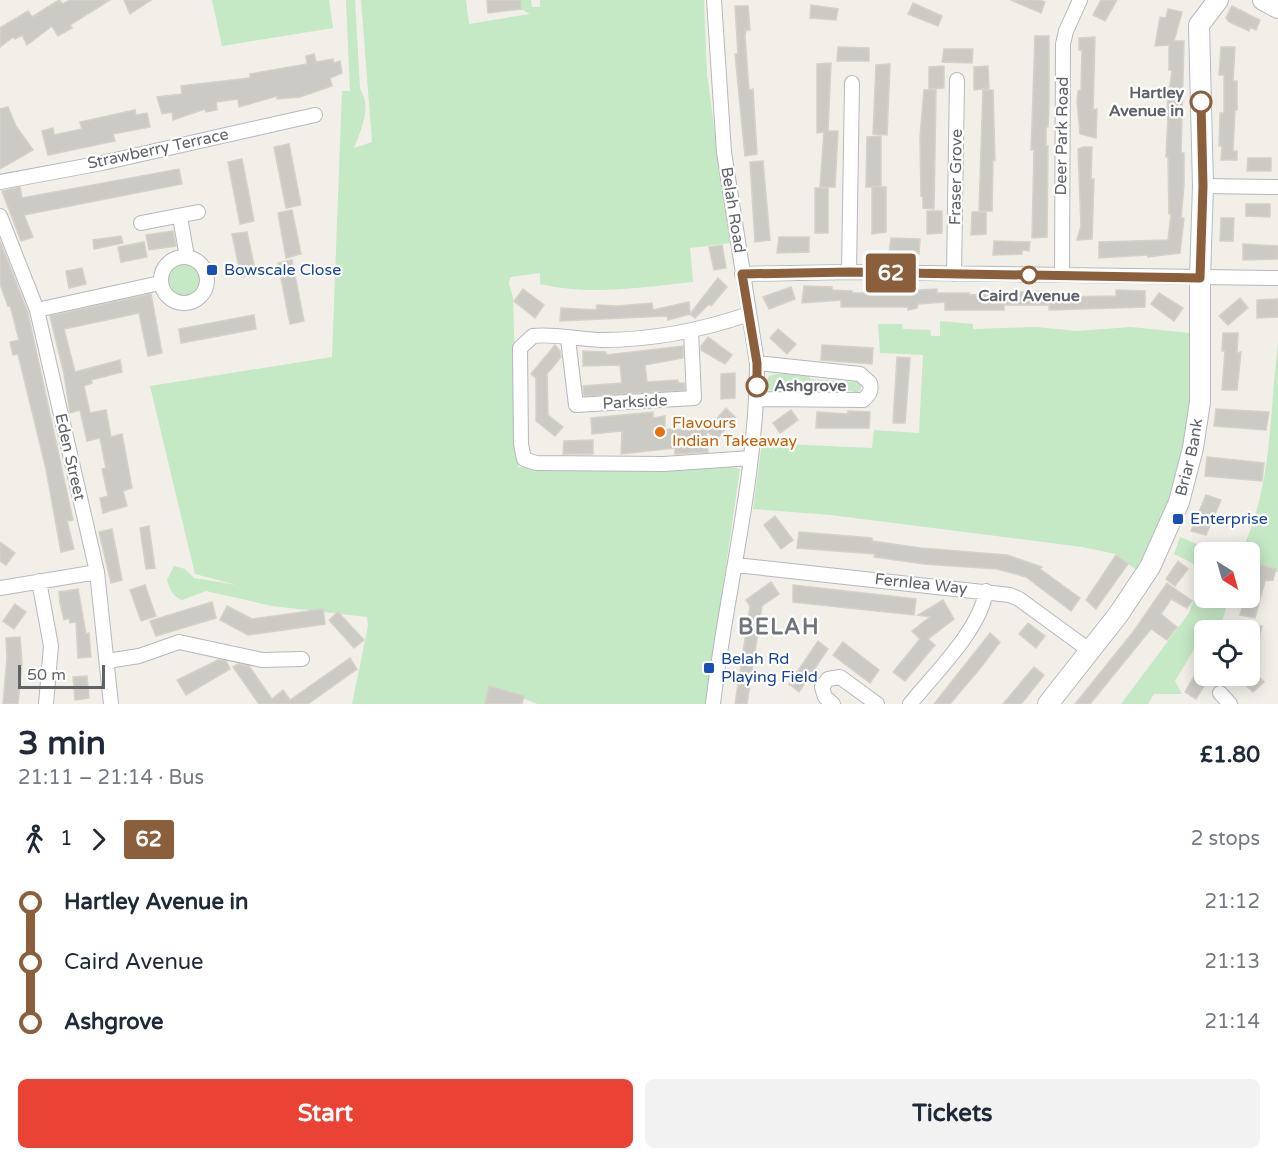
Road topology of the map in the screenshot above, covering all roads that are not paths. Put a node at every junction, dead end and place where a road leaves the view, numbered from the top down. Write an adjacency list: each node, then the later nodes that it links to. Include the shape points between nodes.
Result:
1 (714, 0): 18 (street, Belah Road, via 724,152)
2 (1080, 0): 20 (street, Deer Park Road, via 1063,45)
3 (1218, 0): 10 (street, Briar Bank, via 1199,25)
4 (1263, 0): 5 (street)
5 (1278, 8)
6 (957, 80): 19 (street, Fraser Grove)
7 (852, 82): 17 (street)
8 (315, 115): 9 (street, Strawberry Terrace)
9 (0, 182)
10 (1203, 186): 11 (street); 21 (street, Briar Bank)
11 (1278, 187)
12 (198, 212): 14 (street)
13 (0, 216): 24 (street, Eden Street)
14 (180, 217): 15 (street); 16 (street)
15 (141, 223)
16 (187, 257): 23 (street, via 168,263); 23 (street, via 206,272 203,295 189,303 174,302)
17 (849, 272): 18 (street); 19 (street)
18 (742, 274): 25 (street, Belah Road)
19 (954, 274): 20 (street)
20 (1062, 276): 21 (street)
21 (1200, 278): 22 (street); 36 (street, Briar Bank, via 1200,402 1179,502 1145,576)
22 (1278, 278)
23 (160, 283): 24 (street)
24 (37, 310): 32 (street, Eden Street)
25 (749, 314): 26 (street); 28 (street, Belah Road)
26 (691, 331): 27 (street, via 635,338); 27 (street, Parkside, via 694,398 576,405)
27 (568, 339): 30 (street, via 533,336 520,348 524,459 578,465)
28 (757, 363): 29 (street, Belah Road); 29 (street, via 860,374 871,388 863,400)
29 (757, 399): 30 (street, Belah Road)
30 (751, 458): 31 (street, Belah Road)
31 (736, 565): 35 (street, Fernlea Way); 42 (street, Belah Road)
32 (97, 572): 33 (street); 38 (street, Eden Street)
33 (39, 581): 34 (street); 40 (street, via 50,629)
34 (0, 588)
35 (986, 591): 36 (street, Fernlea Way, via 1019,598); 45 (street, via 981,613 972,627)
36 (1089, 650): 46 (street, Briar Bank)
37 (302, 659): 38 (street, via 262,660 179,642 139,656)
38 (107, 661): 41 (street, Eden Street)
39 (1220, 693): 47 (street)
40 (46, 704)
41 (111, 704)
42 (713, 704)
43 (833, 704): 44 (street, via 822,687 828,678 840,676)
44 (877, 704)
45 (910, 704)
46 (1048, 704)
47 (1230, 704)

